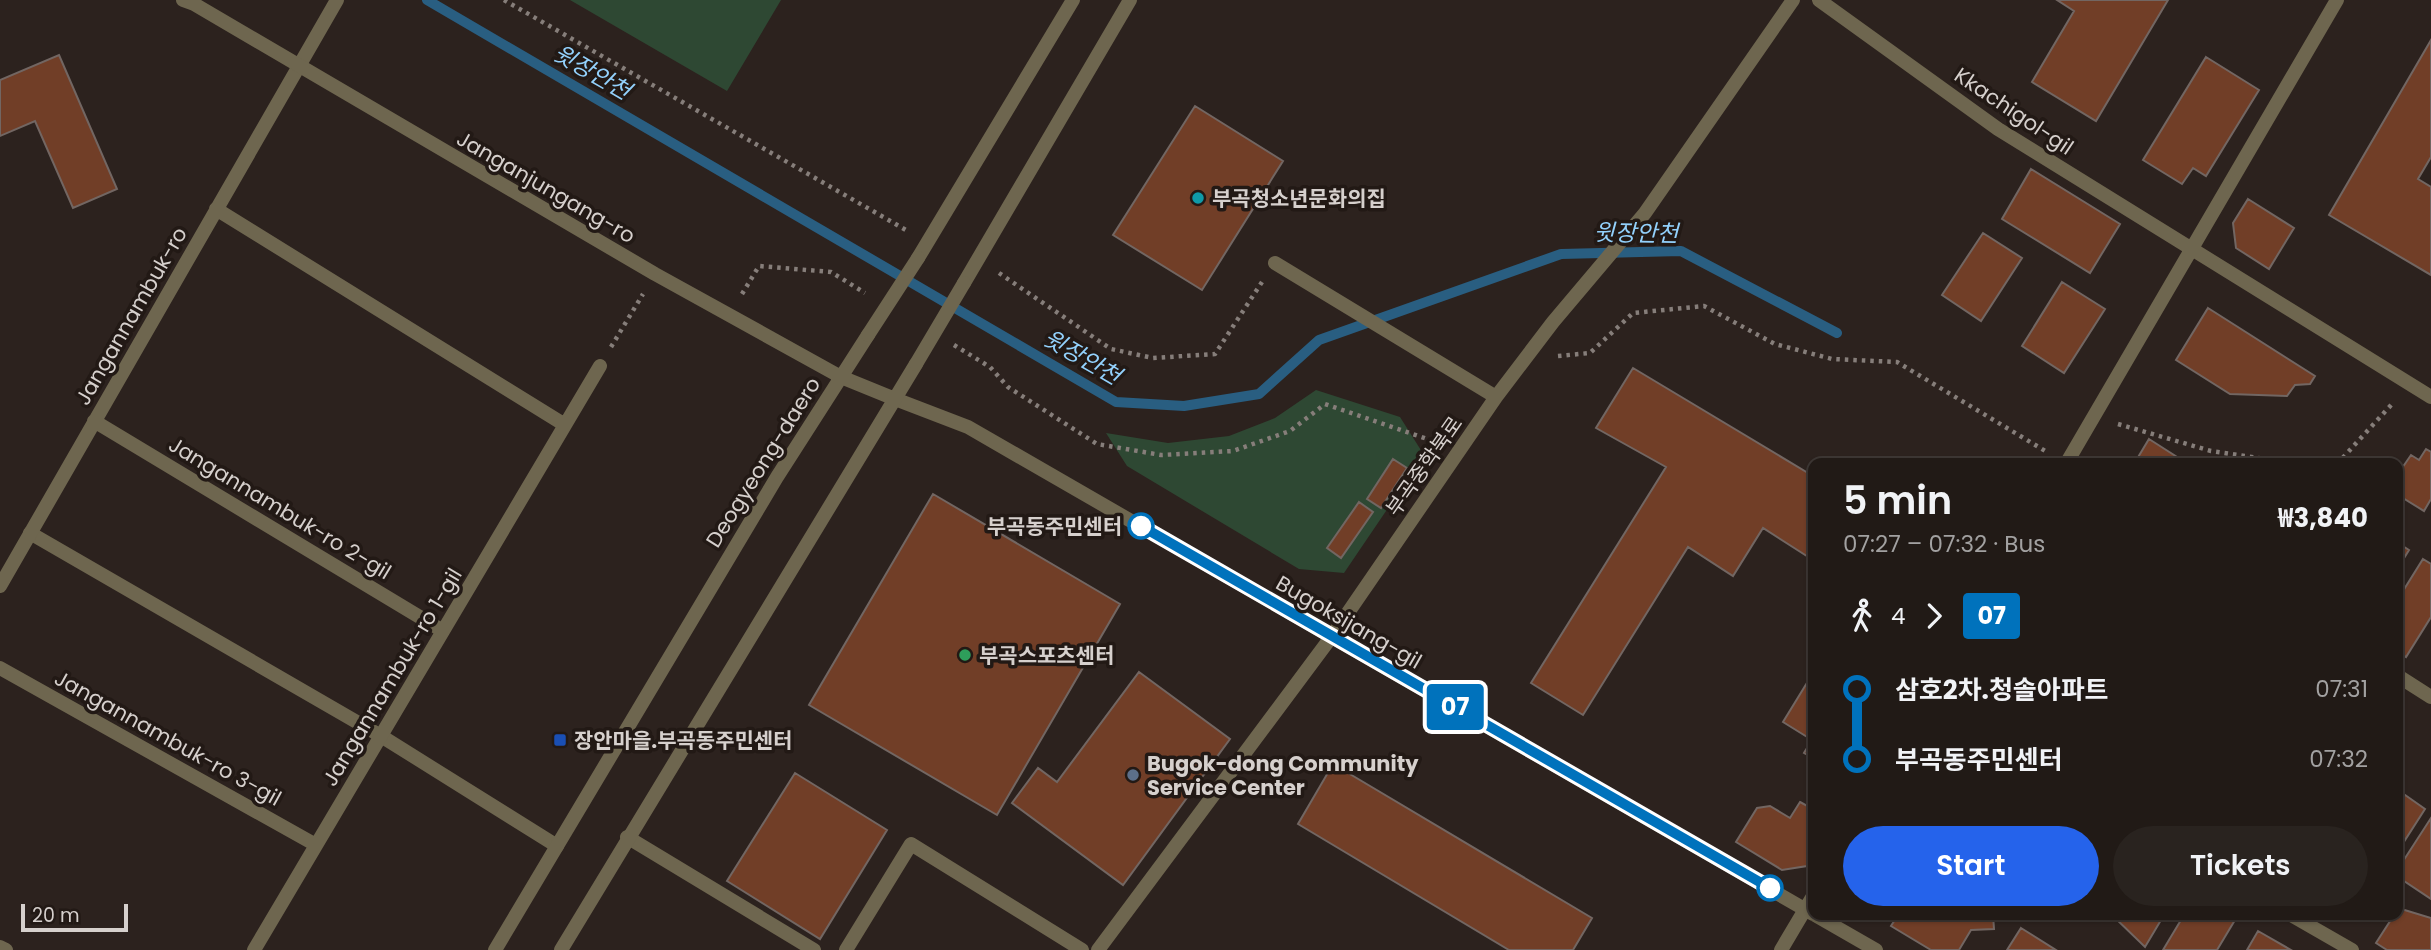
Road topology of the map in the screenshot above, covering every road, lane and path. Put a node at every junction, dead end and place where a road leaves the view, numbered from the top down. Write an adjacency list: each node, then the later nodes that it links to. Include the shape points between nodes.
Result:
1 (183, 0): 9 (street, Janganjungang-ro)
2 (337, 0): 9 (street, Jangannambuk-ro)
3 (505, 0): 11 (path)
4 (1073, 0): 11 (street, Deogyeong-daero)
5 (1130, 0): 13 (street)
6 (1793, 0): 18 (street, 부곡중학북로, via 1646,213)
7 (1819, 0): 12 (street, Kkachigol-gil, via 1998,129)
8 (2337, 0): 12 (street)
9 (298, 67): 10 (street, Jangannambuk-ro); 16 (street, Janganjungang-ro)
10 (216, 209): 27 (street, Jangannambuk-ro); 28 (street)
11 (928, 243): 21 (street, Deogyeong-daero, bridge)
12 (2191, 250): 22 (street, Kkachigol-gil); 26 (street)
13 (978, 259): 14 (path, via 1111,349 1153,358 1215,354); 25 (street, bridge)
14 (1275, 263): 23 (street)
15 (831, 272): 17 (path, via 759,266)
16 (655, 274): 17 (street, Janganjungang-ro); 19 (path)
17 (729, 315): 21 (street, Janganjungang-ro)
18 (1525, 359): 23 (street, 부곡중학북로); 30 (path, via 1590,353 1633,313 1704,306 1776,344 1832,359 1897,362)
19 (600, 366): 28 (street, Jangannambuk-ro 1-gil)
20 (990, 367): 29 (path, via 1008,387 1097,444 1161,455 1233,451 1290,431 1325,404)
21 (841, 377): 25 (street, Janganjungang-ro); 44 (street, Deogyeong-daero, via 776,477)
22 (2411, 385): 24 (street, Kkachigol-gil); 33 (path)
23 (1496, 397): 29 (street, 부곡중학북로)
24 (2431, 397)
25 (895, 399): 37 (street, Bugoksijang-gil, via 968,427); 42 (street)
26 (2094, 416): 31 (street); 32 (path, via 2211,451)
27 (94, 421): 34 (street, Jangannambuk-ro); 36 (street, Jangannambuk-ro 2-gil)
28 (565, 425): 36 (street, Jangannambuk-ro 1-gil)
29 (1461, 451): 37 (street, 부곡중학북로)
30 (2057, 458)
31 (2062, 458)
32 (2258, 458)
33 (2343, 458)
34 (30, 533): 35 (street, Jangannambuk-ro); 41 (street)
35 (0, 586)
36 (443, 631): 41 (street, Jangannambuk-ro 1-gil)
37 (1332, 636): 45 (street, Bugoksijang-gil); 57 (street, 부곡중학북로)
38 (0, 668): 43 (street, Jangannambuk-ro 3-gil)
39 (2403, 679): 40 (street)
40 (2431, 697)
41 (381, 736): 43 (street, Jangannambuk-ro 1-gil); 44 (street)
42 (627, 837): 53 (street); 54 (street)
43 (316, 845): 51 (street, Jangannambuk-ro 1-gil)
44 (557, 846): 52 (street, Deogyeong-daero)
45 (1808, 911)
46 (1808, 917): 58 (street)
47 (1823, 920): 59 (street, Bugoksijang-gil)
48 (2300, 920): 60 (street)
49 (0, 947): 50 (street)
50 (6, 950)
51 (254, 950)
52 (495, 950)
53 (561, 950)
54 (814, 950)
55 (846, 950): 56 (street, via 911,844)
56 (1082, 950)
57 (1098, 950)
58 (1781, 950)
59 (1876, 950)
60 (2351, 950)

